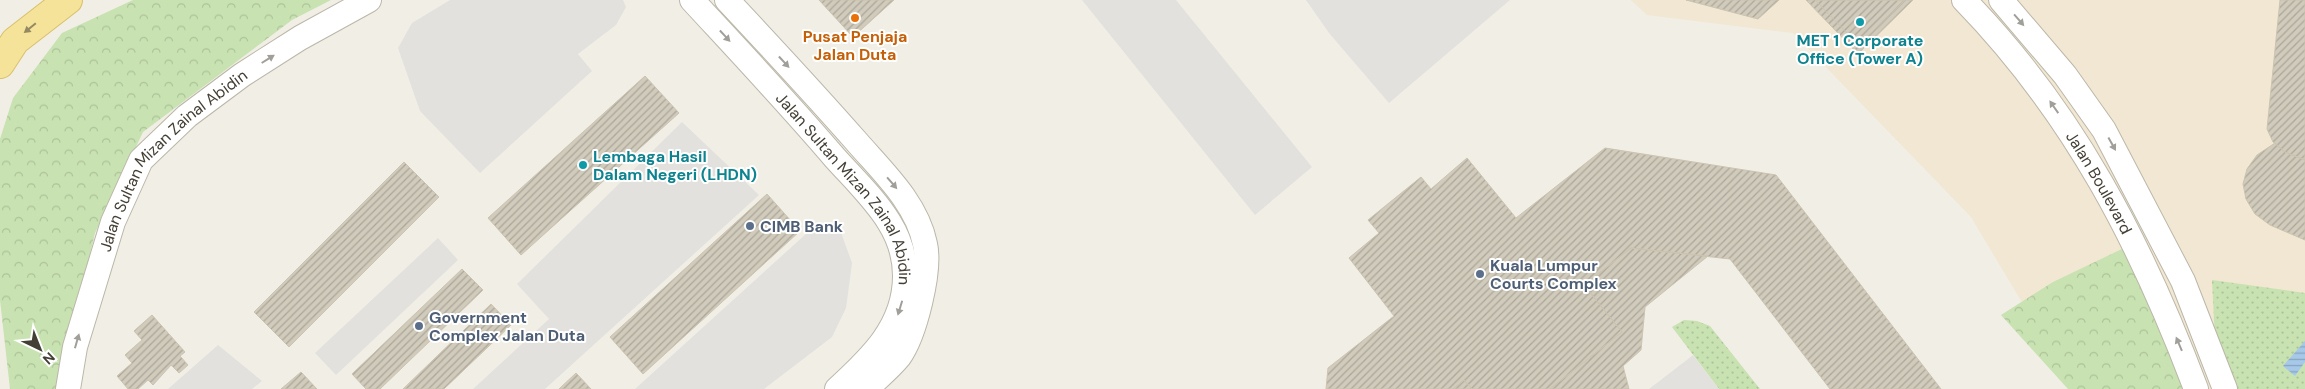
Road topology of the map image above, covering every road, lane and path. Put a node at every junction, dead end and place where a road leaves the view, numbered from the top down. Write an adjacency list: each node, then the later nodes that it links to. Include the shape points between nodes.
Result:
1 (68, 0): 7 (main road, one-way to 7, via 15,41)
2 (369, 0): 8 (street, Jalan Sultan Mizan Zainal Abidin, one-way to 2, via 75,347 113,222 141,160 187,116 242,75)
3 (692, 0): 9 (street, Jalan Sultan Mizan Zainal Abidin, one-way to 9, via 809,127 877,207 889,222 904,254 906,277 894,326 883,343)
4 (728, 0): 10 (street, Jalan Sultan Mizan Zainal Abidin, one-way to 10, via 897,189 911,208 925,243 927,268 912,334 899,356)
5 (1964, 0): 11 (street, Jalan Boulevard, one-way to 5, via 2157,292 2082,147 2043,91)
6 (2001, 0): 12 (street, Jalan Boulevard, one-way to 12, via 2065,75 2104,130 2182,281)
7 (0, 64)
8 (68, 389)
9 (837, 389)
10 (866, 389)
11 (2196, 389)
12 (2225, 389)

